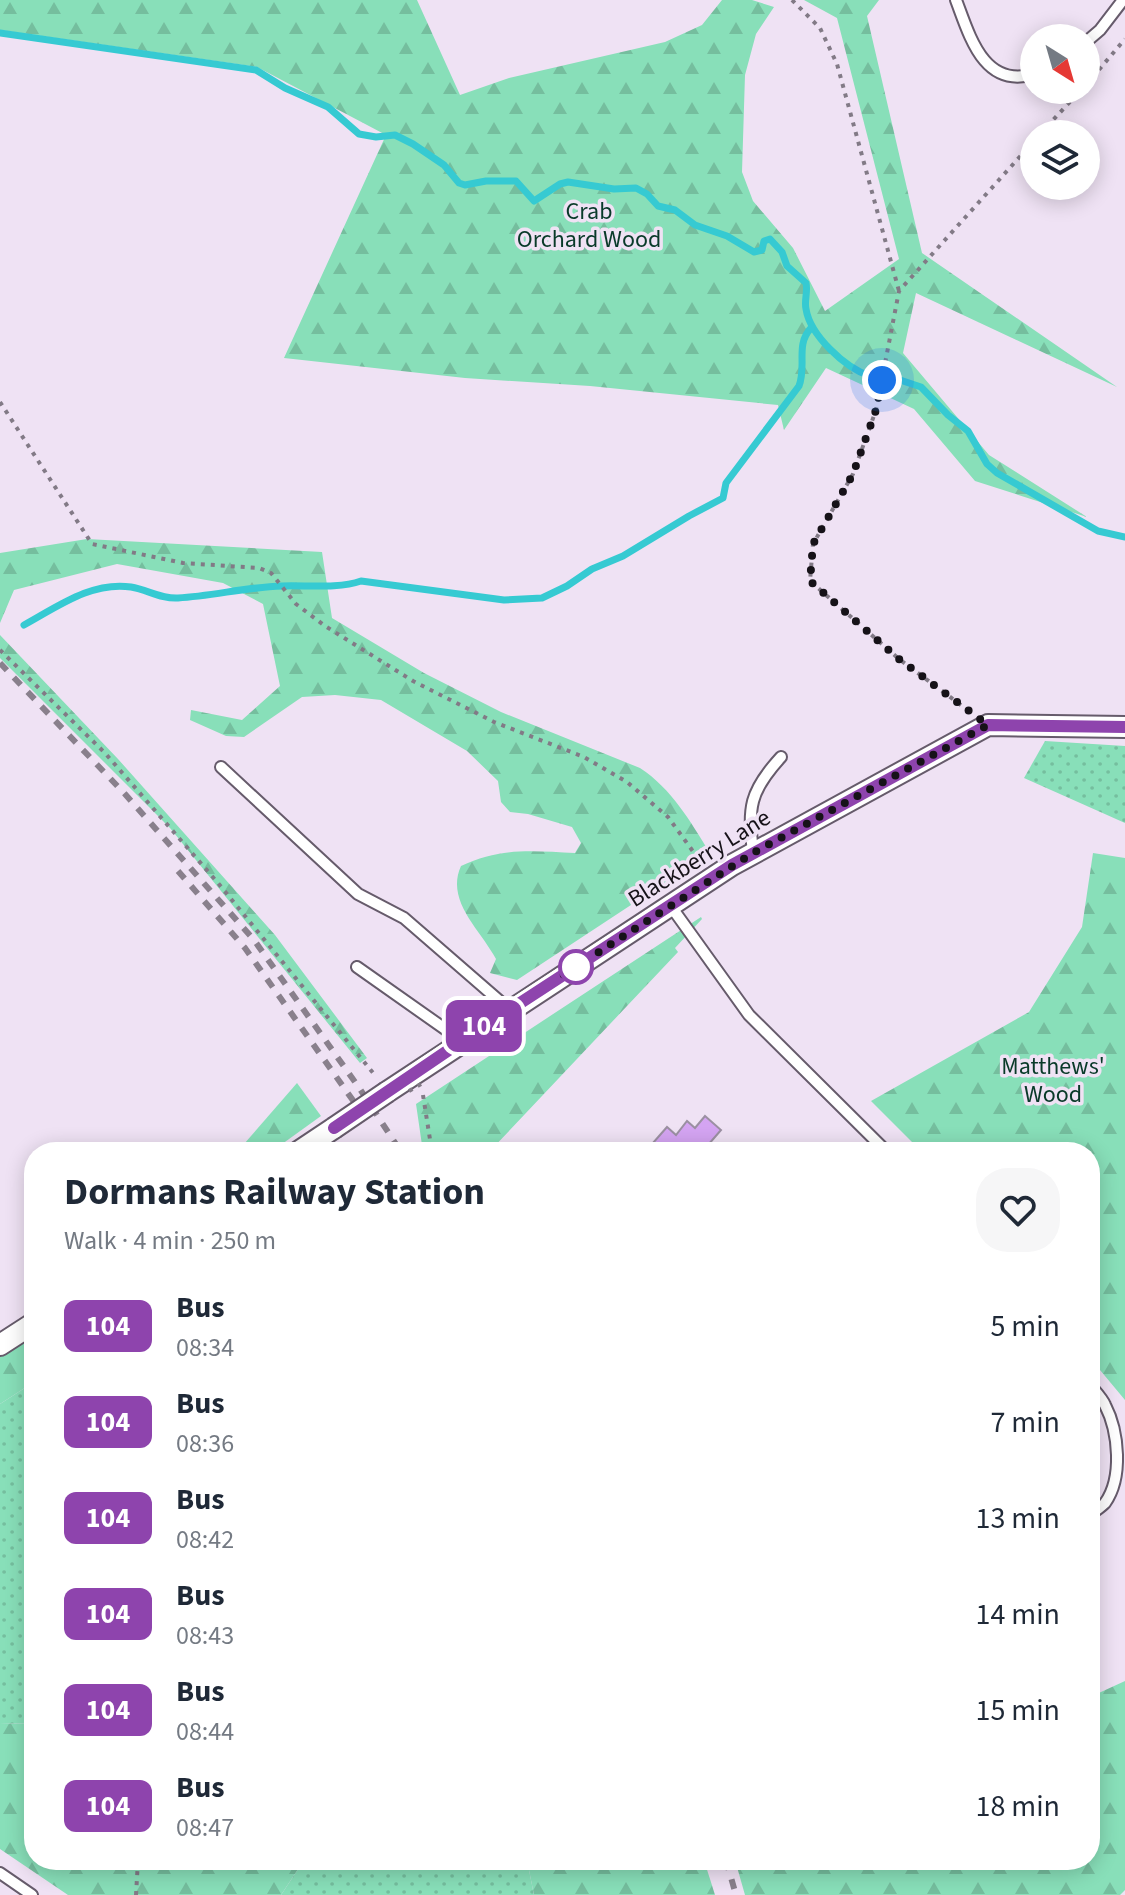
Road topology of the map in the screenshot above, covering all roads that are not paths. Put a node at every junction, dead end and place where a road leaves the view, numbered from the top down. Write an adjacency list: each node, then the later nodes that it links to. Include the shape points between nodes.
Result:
1 (956, 0): 4 (lane, via 986,64)
2 (1123, 0): 3 (lane)
3 (1100, 30)
4 (1020, 78)
5 (1125, 727): 8 (street, Blackberry Lane, via 988,725)
6 (781, 757): 8 (lane, via 763,777 750,809)
7 (221, 767): 11 (lane, via 358,894 404,918)
8 (753, 853): 9 (street, Blackberry Lane)
9 (670, 905): 11 (street, Blackberry Lane); 14 (lane, via 749,1015)
10 (357, 967): 12 (lane)
11 (510, 1010): 12 (street, Blackberry Lane)
12 (462, 1041): 13 (street, Blackberry Lane, bridge, via 418,1078)
13 (313, 1142)
14 (877, 1142)
15 (24, 1329): 16 (street)
16 (0, 1345)
17 (1100, 1397): 18 (lane, via 1112,1424 1116,1454 1116,1482)
18 (1100, 1507)
19 (0, 1873): 20 (lane)
20 (32, 1895)

